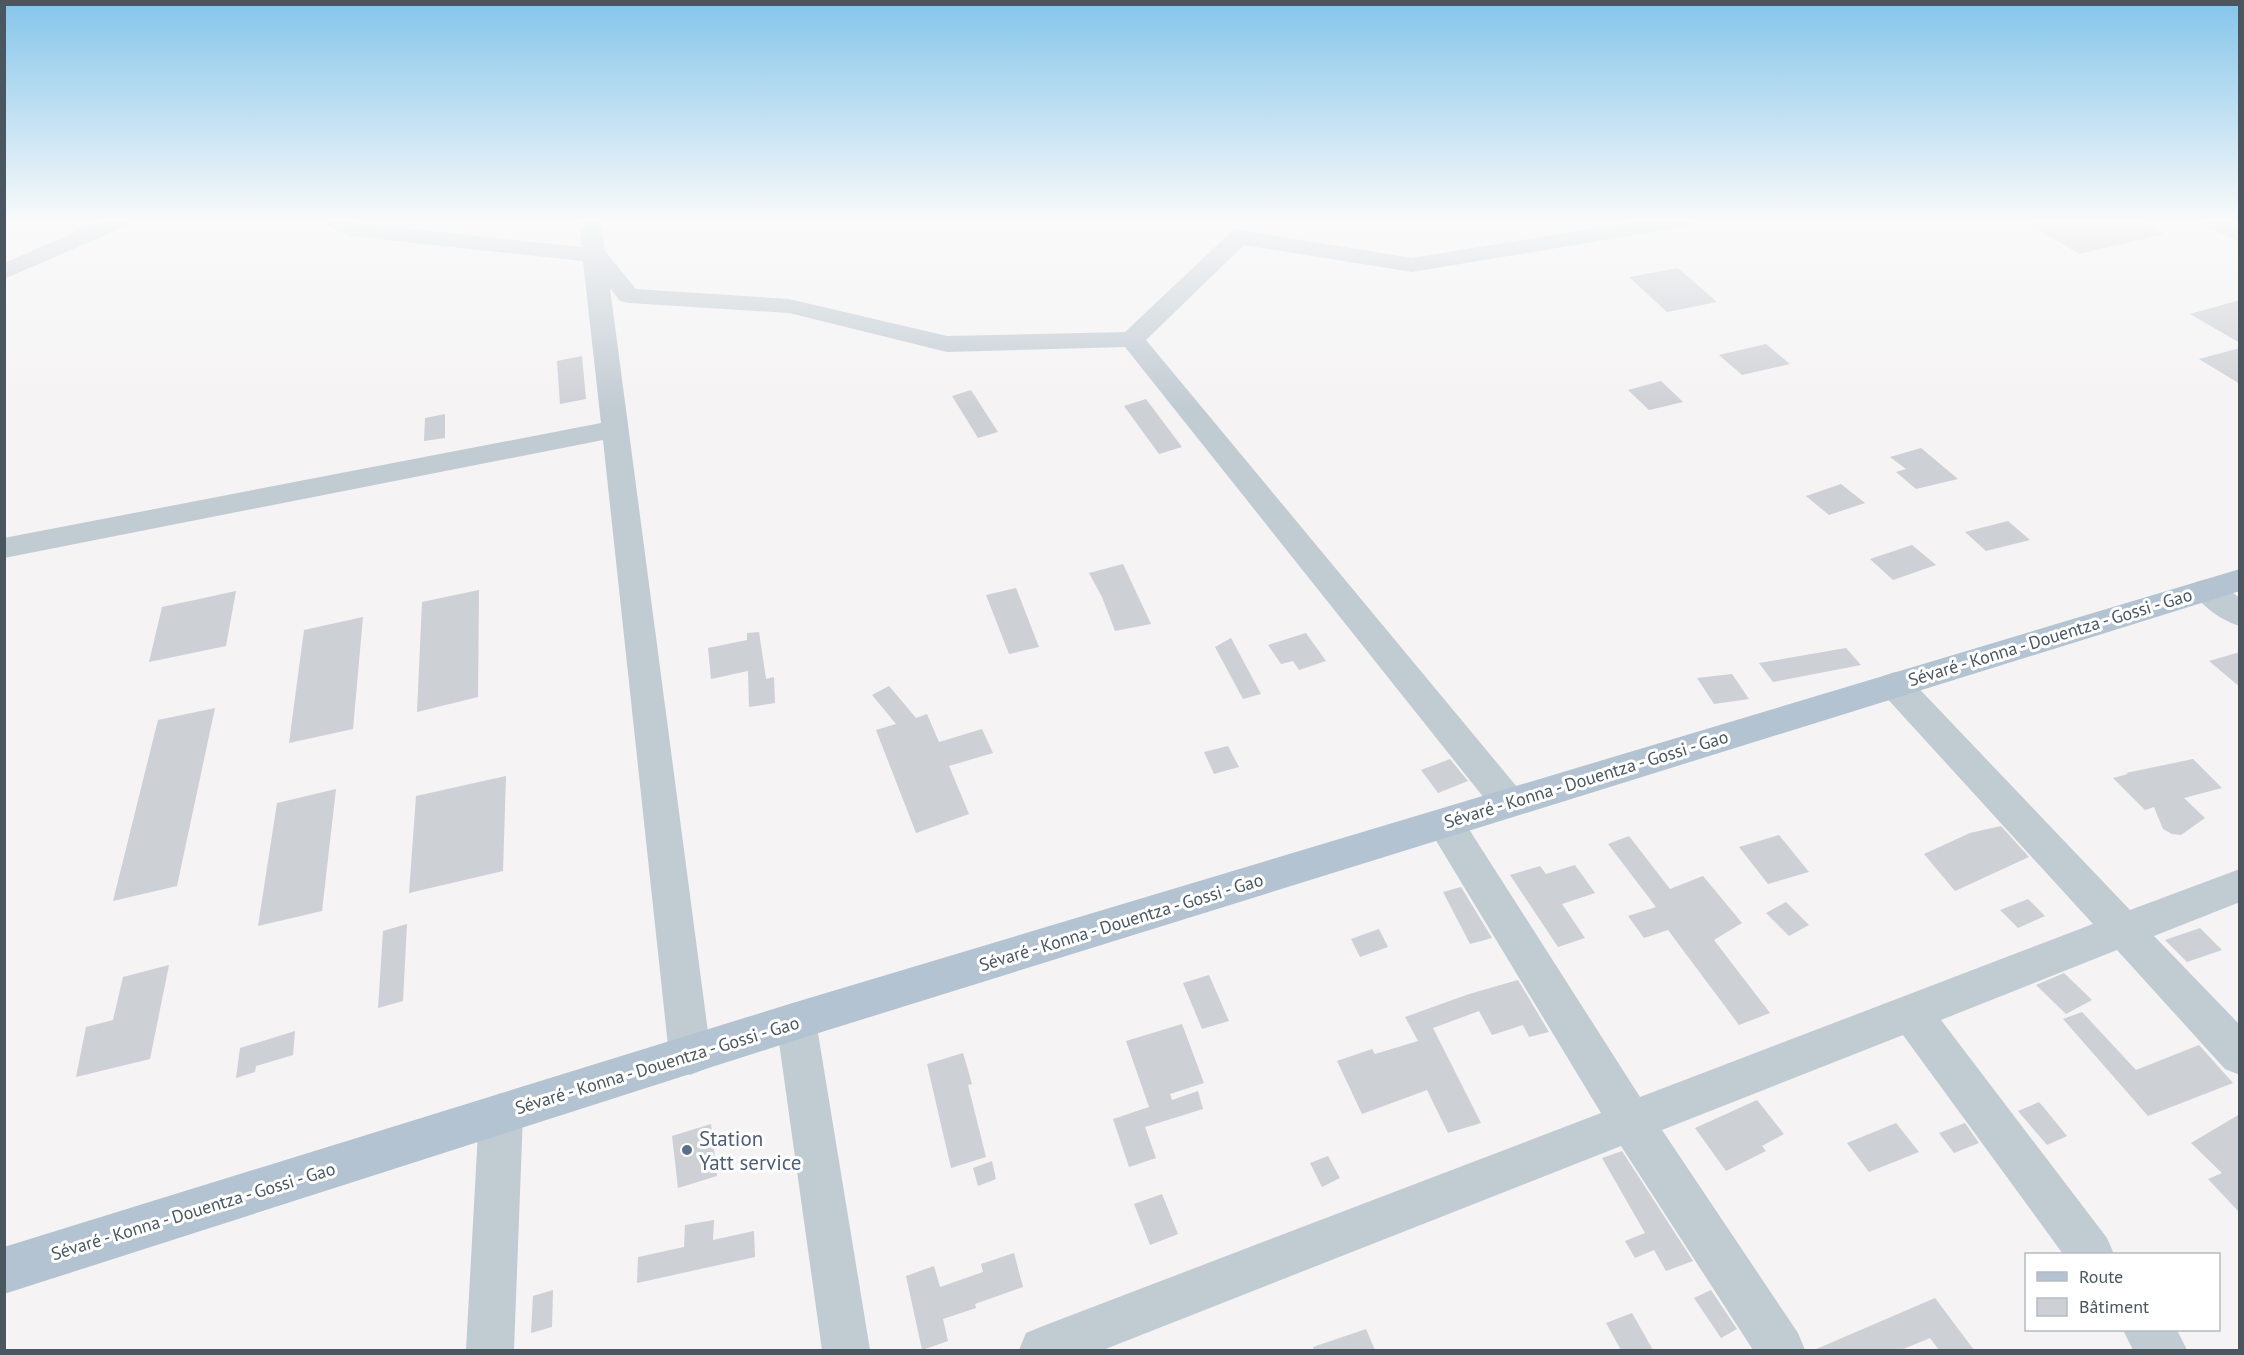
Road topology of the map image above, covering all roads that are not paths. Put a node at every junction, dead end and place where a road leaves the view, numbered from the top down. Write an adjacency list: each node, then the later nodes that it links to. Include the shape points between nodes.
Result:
1 (599, 283): 5 (street)
2 (619, 283): 4 (street, via 629,296 789,306 946,344)
3 (1191, 283): 4 (street)
4 (1132, 339): 10 (street)
5 (616, 429): 6 (street); 16 (street)
6 (4, 548)
7 (2223, 585): 8 (street); 9 (main road, Sévaré - Konna - Douentza - Gossi - Gao)
8 (2240, 615)
9 (1895, 685): 10 (main road, Sévaré - Konna - Douentza - Gossi - Gao); 13 (street)
10 (1509, 803): 11 (main road, Sévaré - Konna - Douentza - Gossi - Gao)
11 (1445, 823): 15 (main road, Sévaré - Konna - Douentza - Gossi - Gao); 19 (street)
12 (2240, 885): 13 (street)
13 (2124, 930): 14 (street); 17 (street)
14 (1911, 1013): 19 (street); 20 (street)
15 (796, 1021): 16 (main road, Sévaré - Konna - Douentza - Gossi - Gao); 24 (street)
16 (690, 1055): 18 (main road, Sévaré - Konna - Douentza - Gossi - Gao)
17 (2240, 1055)
18 (501, 1114): 21 (main road, Sévaré - Konna - Douentza - Gossi - Gao); 23 (street)
19 (1631, 1122): 25 (street); 26 (street)
20 (2090, 1253)
21 (4, 1270)
22 (2149, 1331): 27 (street)
23 (490, 1350)
24 (846, 1350)
25 (1043, 1350)
26 (1781, 1350)
27 (2163, 1350)

